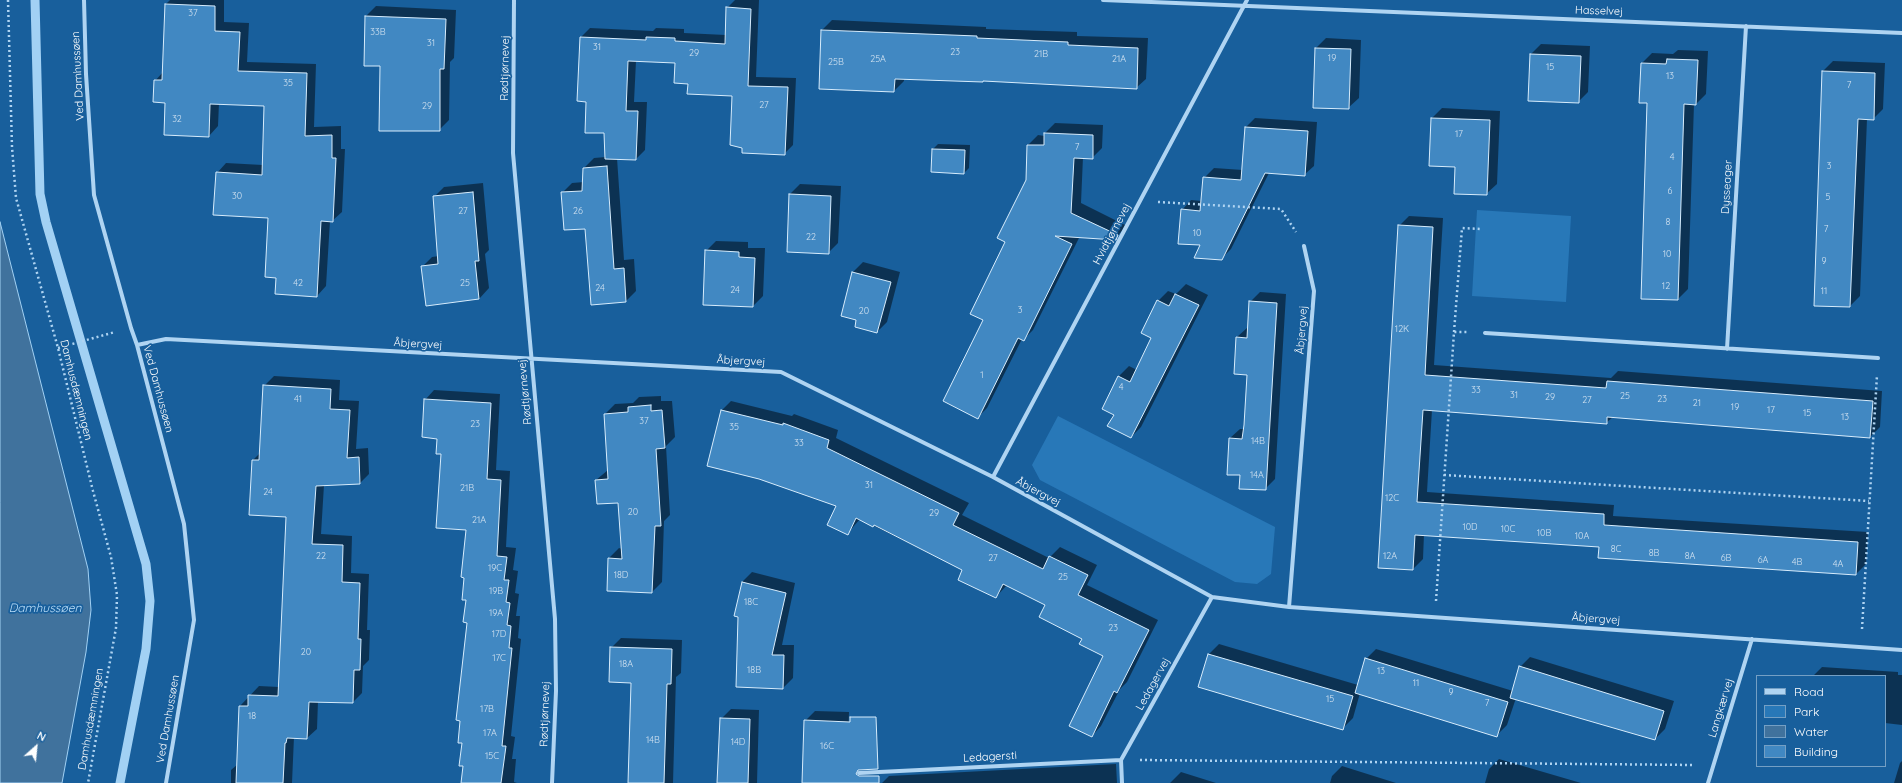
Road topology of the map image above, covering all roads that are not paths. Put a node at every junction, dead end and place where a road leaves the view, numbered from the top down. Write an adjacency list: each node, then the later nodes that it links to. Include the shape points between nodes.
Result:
1 (84, 0): 10 (street, Ved Damhussøen, via 94,195)
2 (514, 0): 13 (street, Rødtjørnevej, via 513,153)
3 (1103, 0): 5 (street, Hasselvej)
4 (1247, 0): 5 (street, Hvidtjørnevej)
5 (1244, 6): 6 (street, Hasselvej); 14 (street, Hvidtjørnevej)
6 (1746, 26): 7 (street, Hasselvej); 11 (street, Dysseager)
7 (1902, 33)
8 (1304, 246): 16 (street, Åbjergvej, via 1314,291)
9 (1485, 333): 11 (street)
10 (137, 345): 13 (street, Åbjergvej, via 166,339); 21 (street, Ved Damhussøen, via 184,524 194,620)
11 (1727, 349): 12 (street)
12 (1878, 358)
13 (531, 359): 14 (street, Åbjergvej, via 781,372); 22 (street, Rødtjørnevej, via 555,619 556,691)
14 (993, 477): 15 (street, Åbjergvej)
15 (1212, 597): 16 (street, Åbjergvej); 19 (street, Ledagervej)
16 (1289, 607): 17 (street, Åbjergvej)
17 (1752, 639): 18 (street, Åbjergvej); 24 (street, Langkærvej)
18 (1902, 650)
19 (1121, 760): 20 (street, Ledagersti); 23 (street)
20 (859, 773)
21 (166, 783)
22 (552, 783)
23 (1122, 783)
24 (1708, 783)

